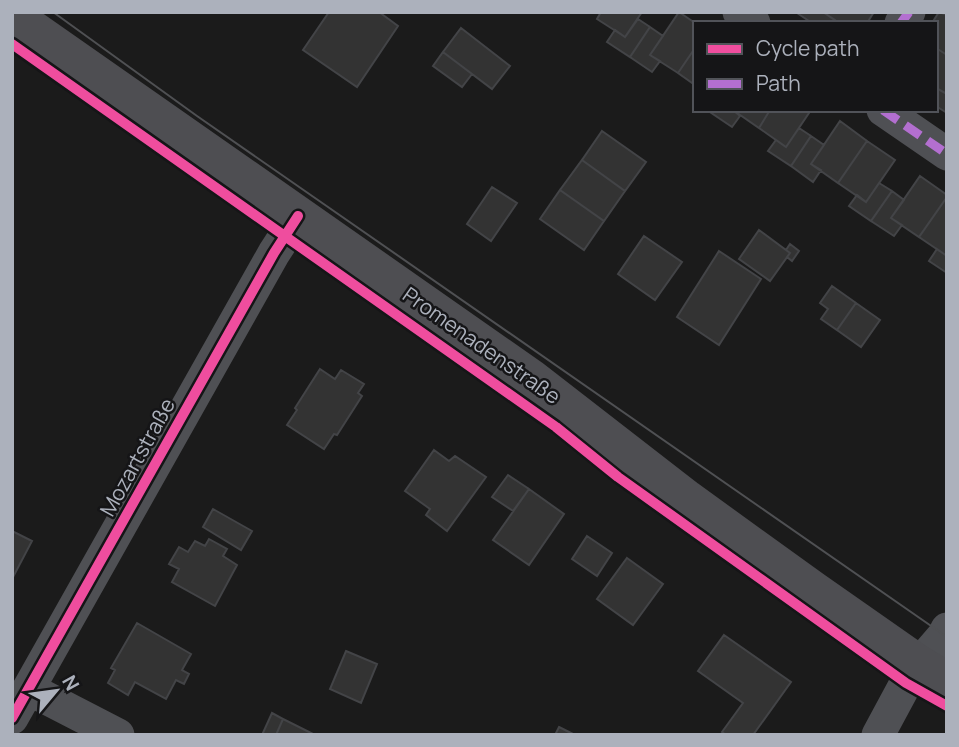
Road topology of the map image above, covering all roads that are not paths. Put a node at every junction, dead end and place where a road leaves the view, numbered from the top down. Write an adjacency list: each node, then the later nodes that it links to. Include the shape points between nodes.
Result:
1 (12, 15): 4 (main road, Promenadenstraße)
2 (886, 112): 3 (street)
3 (947, 154)
4 (298, 216): 6 (main road, Promenadenstraße, via 531,379 687,499); 7 (street, Mozartstraße)
5 (947, 629): 6 (street)
6 (933, 673): 10 (street, via 906,683)
7 (29, 689): 8 (street, Mozartstraße); 9 (street)
8 (12, 718)
9 (118, 735)
10 (878, 735)

